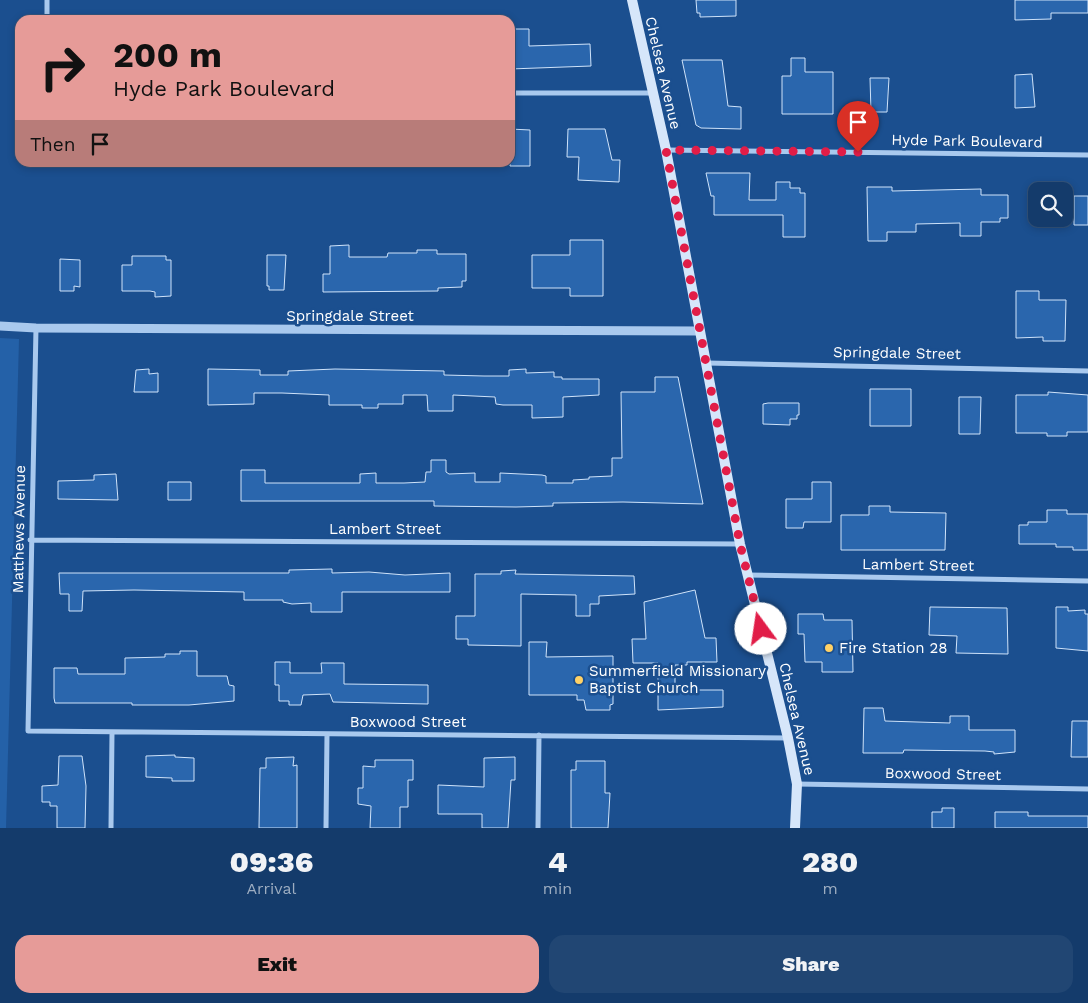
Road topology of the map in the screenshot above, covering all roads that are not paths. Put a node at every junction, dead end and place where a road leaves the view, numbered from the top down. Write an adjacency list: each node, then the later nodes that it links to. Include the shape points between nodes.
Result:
1 (47, 0): 3 (street)
2 (632, 0): 5 (main road, Chelsea Avenue)
3 (46, 15)
4 (515, 93): 5 (street)
5 (652, 93): 6 (main road, Chelsea Avenue)
6 (666, 150): 7 (street, Hyde Park Boulevard); 10 (main road, Chelsea Avenue)
7 (1088, 155)
8 (0, 326): 9 (street, Springdale Street)
9 (36, 328): 10 (street, Springdale Street); 13 (street, Matthews Avenue)
10 (700, 331): 11 (main road, Chelsea Avenue)
11 (706, 363): 12 (street, Springdale Street); 14 (main road, Chelsea Avenue)
12 (1088, 372)
13 (30, 540): 14 (street, Lambert Street); 17 (street, Matthews Avenue)
14 (740, 544): 15 (main road, Chelsea Avenue)
15 (748, 575): 16 (street, Lambert Street); 21 (main road, Chelsea Avenue)
16 (1088, 581)
17 (28, 731): 18 (street, Boxwood Street)
18 (112, 733): 19 (street, Boxwood Street); 24 (street)
19 (328, 734): 20 (street, Boxwood Street); 25 (street)
20 (539, 735): 21 (street, Boxwood Street); 26 (street)
21 (788, 738): 22 (main road, Chelsea Avenue)
22 (797, 784): 23 (street, Boxwood Street); 27 (main road, Chelsea Avenue)
23 (1088, 789)
24 (111, 828)
25 (326, 828)
26 (538, 828)
27 (795, 828)

